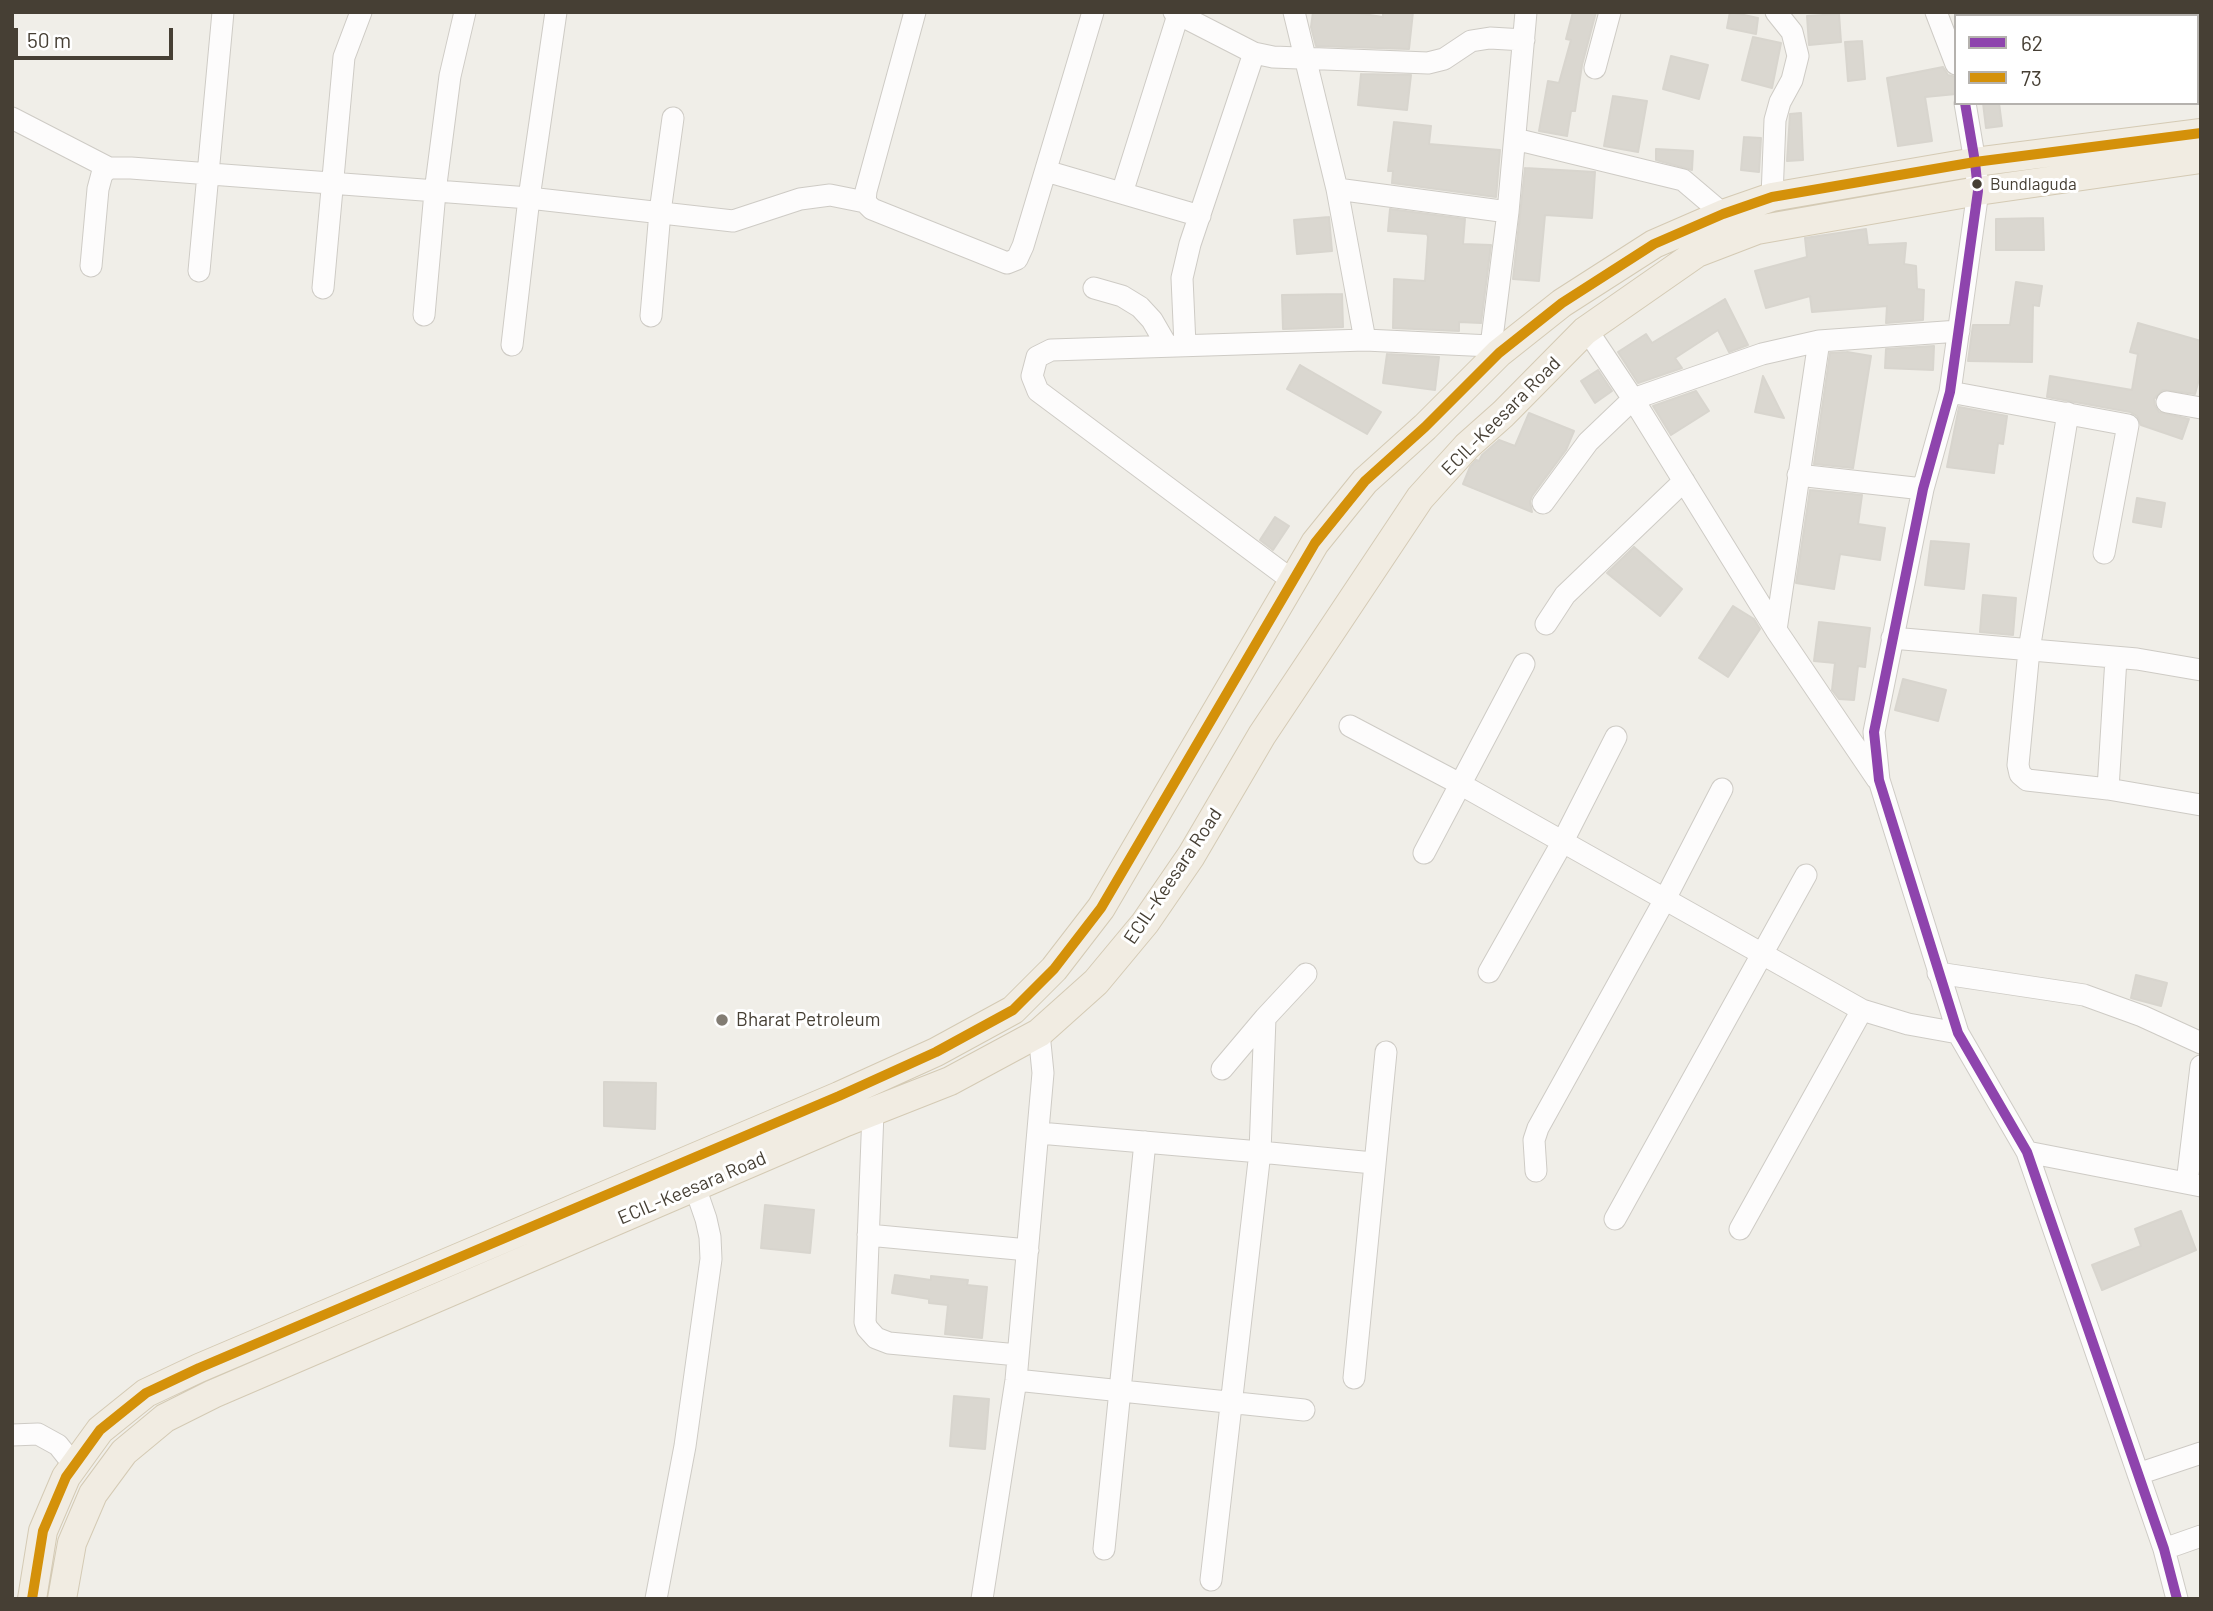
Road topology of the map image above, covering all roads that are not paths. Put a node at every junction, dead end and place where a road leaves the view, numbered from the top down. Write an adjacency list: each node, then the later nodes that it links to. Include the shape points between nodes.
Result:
1 (223, 12): 27 (street)
2 (361, 12): 28 (street, via 344,57)
3 (465, 12): 31 (street, via 450,76)
4 (556, 12): 34 (street)
5 (915, 12): 35 (street)
6 (1094, 12): 26 (street)
7 (1294, 12): 15 (street)
8 (1526, 12): 13 (street)
9 (1610, 12): 17 (street)
10 (1776, 12): 33 (street, via 1792,32 1798,57 1775,120)
11 (1937, 12): 16 (street)
12 (1176, 13): 14 (street); 32 (street)
13 (1524, 40): 15 (street, via 1471,41 1444,59 1427,63); 22 (street)
14 (1254, 53): 15 (street); 39 (street)
15 (1304, 57): 29 (street)
16 (1954, 59)
17 (1595, 68)
18 (1965, 105): 24 (street)
19 (12, 118): 25 (street)
20 (673, 118): 36 (street)
21 (2201, 133): 24 (main road, ECIL-Keesara Road)
22 (1515, 139): 37 (street); 38 (street, via 1683,180)
23 (2201, 159): 30 (main road, ECIL-Keesara Road)
24 (1975, 162): 30 (street); 33 (main road, ECIL-Keesara Road)
25 (109, 168): 27 (street); 40 (street, via 97,189)
26 (1046, 171): 32 (street); 35 (street, via 1023,246 1017,259 1007,263 872,209)
27 (207, 174): 28 (street); 41 (street)
28 (332, 184): 31 (street); 42 (street)
29 (1337, 189): 37 (street); 48 (street)
30 (1978, 191): 46 (main road, ECIL-Keesara Road, via 1757,230 1697,253); 47 (street)
31 (435, 192): 34 (street); 44 (street)
32 (1122, 193): 39 (street)
33 (1772, 197): 38 (main road, ECIL-Keesara Road)
34 (529, 198): 36 (street); 50 (street)
35 (865, 202): 36 (street, via 830,195 800,199 733,221)
36 (660, 212): 45 (street)
37 (1508, 212): 52 (street)
38 (1723, 214): 52 (main road, ECIL-Keesara Road, via 1654,244)
39 (1200, 216): 51 (street, via 1182,278)
40 (92, 266)
41 (199, 271)
42 (323, 288)
43 (1094, 288): 51 (street, via 1140,307)
44 (424, 315)
45 (651, 316)
46 (1587, 330): 54 (street); 88 (main road, ECIL-Keesara Road, via 1420,498 1262,735 1191,856 1145,923 1096,982)
47 (1959, 331): 49 (street); 53 (street)
48 (1365, 340): 51 (street); 52 (street)
49 (1819, 341): 54 (street, via 1762,354); 58 (street)
50 (512, 345)
51 (1176, 346): 63 (street, via 1051,350 1037,357 1032,376 1038,391)
52 (1495, 349): 63 (main road, ECIL-Keesara Road, via 1425,428 1365,481 1315,543)
53 (1950, 392): 57 (street); 60 (street)
54 (1633, 398): 59 (street); 61 (street, via 1588,442)
55 (2167, 402): 56 (street)
56 (2201, 408)
57 (2068, 413): 62 (street, via 2127,425); 67 (street)
58 (1798, 475): 60 (street); 65 (street)
59 (1684, 481): 64 (street, via 1565,595); 65 (street)
60 (1923, 489): 66 (street)
61 (1543, 503)
62 (2104, 553)
63 (1293, 581): 94 (main road, ECIL-Keesara Road, via 1101,908 1054,969 1013,1010 936,1052)
64 (1546, 624)
65 (1776, 630): 73 (street)
66 (1892, 638): 67 (street); 73 (street, via 1874,732)
67 (2029, 650): 68 (street); 76 (street, via 2020,774 2027,780)
68 (2116, 657): 70 (street); 76 (street)
69 (1524, 664): 74 (street)
70 (2201, 670)
71 (1350, 726): 74 (street)
72 (1616, 737): 78 (street)
73 (1879, 780): 84 (street)
74 (1460, 784): 78 (street); 79 (street)
75 (1722, 789): 81 (street)
76 (2108, 789): 77 (street)
77 (2201, 805)
78 (1562, 844): 81 (street); 83 (street)
79 (1424, 853)
80 (1806, 875): 82 (street)
81 (1664, 901): 82 (street); 101 (street, via 1538,1128)
82 (1763, 957): 86 (street); 104 (street)
83 (1489, 972)
84 (1938, 973): 89 (street); 90 (street, via 2084,995)
85 (1306, 974): 87 (street)
86 (1862, 1010): 89 (street); 105 (street)
87 (1265, 1018): 93 (street); 98 (street)
88 (1040, 1033): 95 (main road, ECIL-Keesara Road, via 950,1081); 96 (street)
89 (1958, 1033): 99 (street)
90 (2201, 1043)
91 (1386, 1052): 100 (street)
92 (2201, 1066): 102 (street)
93 (1222, 1069)
94 (847, 1092): 95 (main road); 116 (main road, ECIL-Keesara Road, via 146,1393 100,1430)
95 (873, 1111): 103 (main road, ECIL-Keesara Road); 106 (street)
96 (1039, 1133): 97 (street); 107 (street)
97 (1145, 1142): 98 (street); 111 (street)
98 (1260, 1152): 100 (street); 112 (street)
99 (2027, 1152): 102 (street); 117 (street)
100 (1373, 1163): 109 (street)
101 (1536, 1171)
102 (2194, 1184)
103 (695, 1187): 123 (main road, ECIL-Keesara Road, via 165,1418 124,1452 93,1494 72,1542); 124 (street, via 706,1219 711,1259 685,1446)
104 (1615, 1219)
105 (1740, 1229)
106 (868, 1235): 107 (street); 108 (street, via 865,1322 876,1338)
107 (1028, 1250): 108 (street)
108 (1018, 1355): 110 (street)
109 (1354, 1378)
110 (1016, 1380): 111 (street); 125 (street)
111 (1120, 1391): 112 (street); 119 (street)
112 (1230, 1404): 113 (street); 121 (street)
113 (1304, 1410)
114 (12, 1435): 116 (street, via 38,1434 58,1445)
115 (2201, 1453): 117 (street)
116 (74, 1465): 122 (main road, ECIL-Keesara Road, via 43,1531)
117 (2138, 1474): 120 (street)
118 (2201, 1536): 120 (street)
119 (1104, 1549)
120 (2164, 1549): 126 (street)
121 (1211, 1580)
122 (32, 1599)
123 (62, 1599)
124 (656, 1599)
125 (982, 1599)
126 (2177, 1599)

